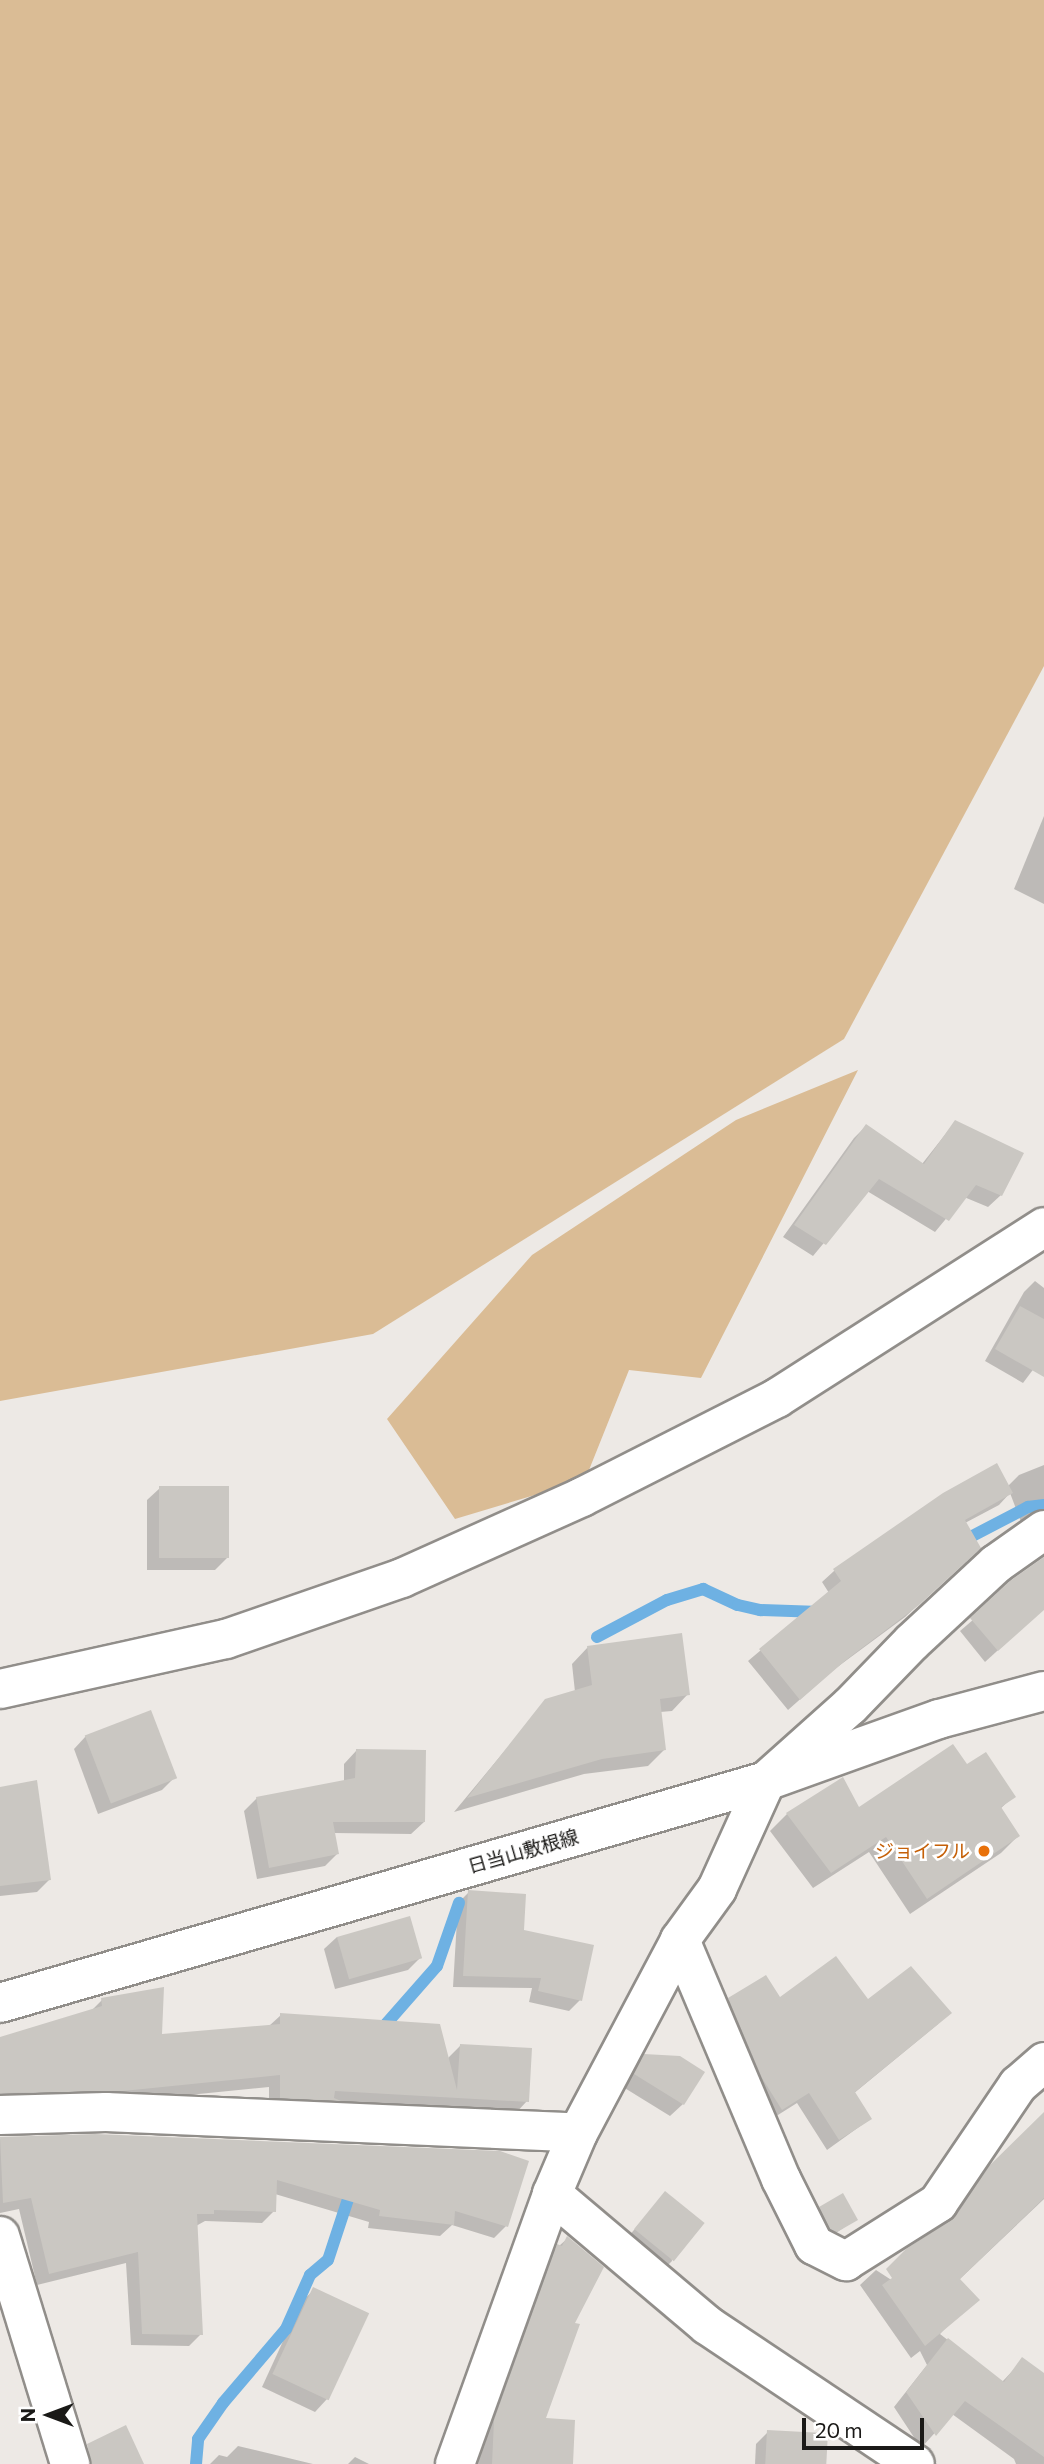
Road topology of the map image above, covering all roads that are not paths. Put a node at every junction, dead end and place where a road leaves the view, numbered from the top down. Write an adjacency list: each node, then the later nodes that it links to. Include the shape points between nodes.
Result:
1 (1044, 1227): 3 (street, via 777,1398 582,1497 414,1573 226,1639)
2 (1044, 1530): 5 (street, via 996,1564)
3 (0, 1689)
4 (1044, 1691): 5 (street, 日当山敷根線, via 939,1719)
5 (766, 1781): 6 (street, via 717,1889); 7 (street, 日当山敷根線)
6 (680, 1940): 8 (street, via 781,2179 814,2245 846,2261 938,2203 1018,2085); 10 (street)
7 (0, 2003)
8 (1044, 2062)
9 (0, 2115): 10 (street, via 106,2112)
10 (578, 2133): 11 (street)
11 (552, 2194): 14 (street); 15 (street, via 706,2325)
12 (0, 2236): 13 (street)
13 (70, 2464)
14 (455, 2464)
15 (915, 2464)

